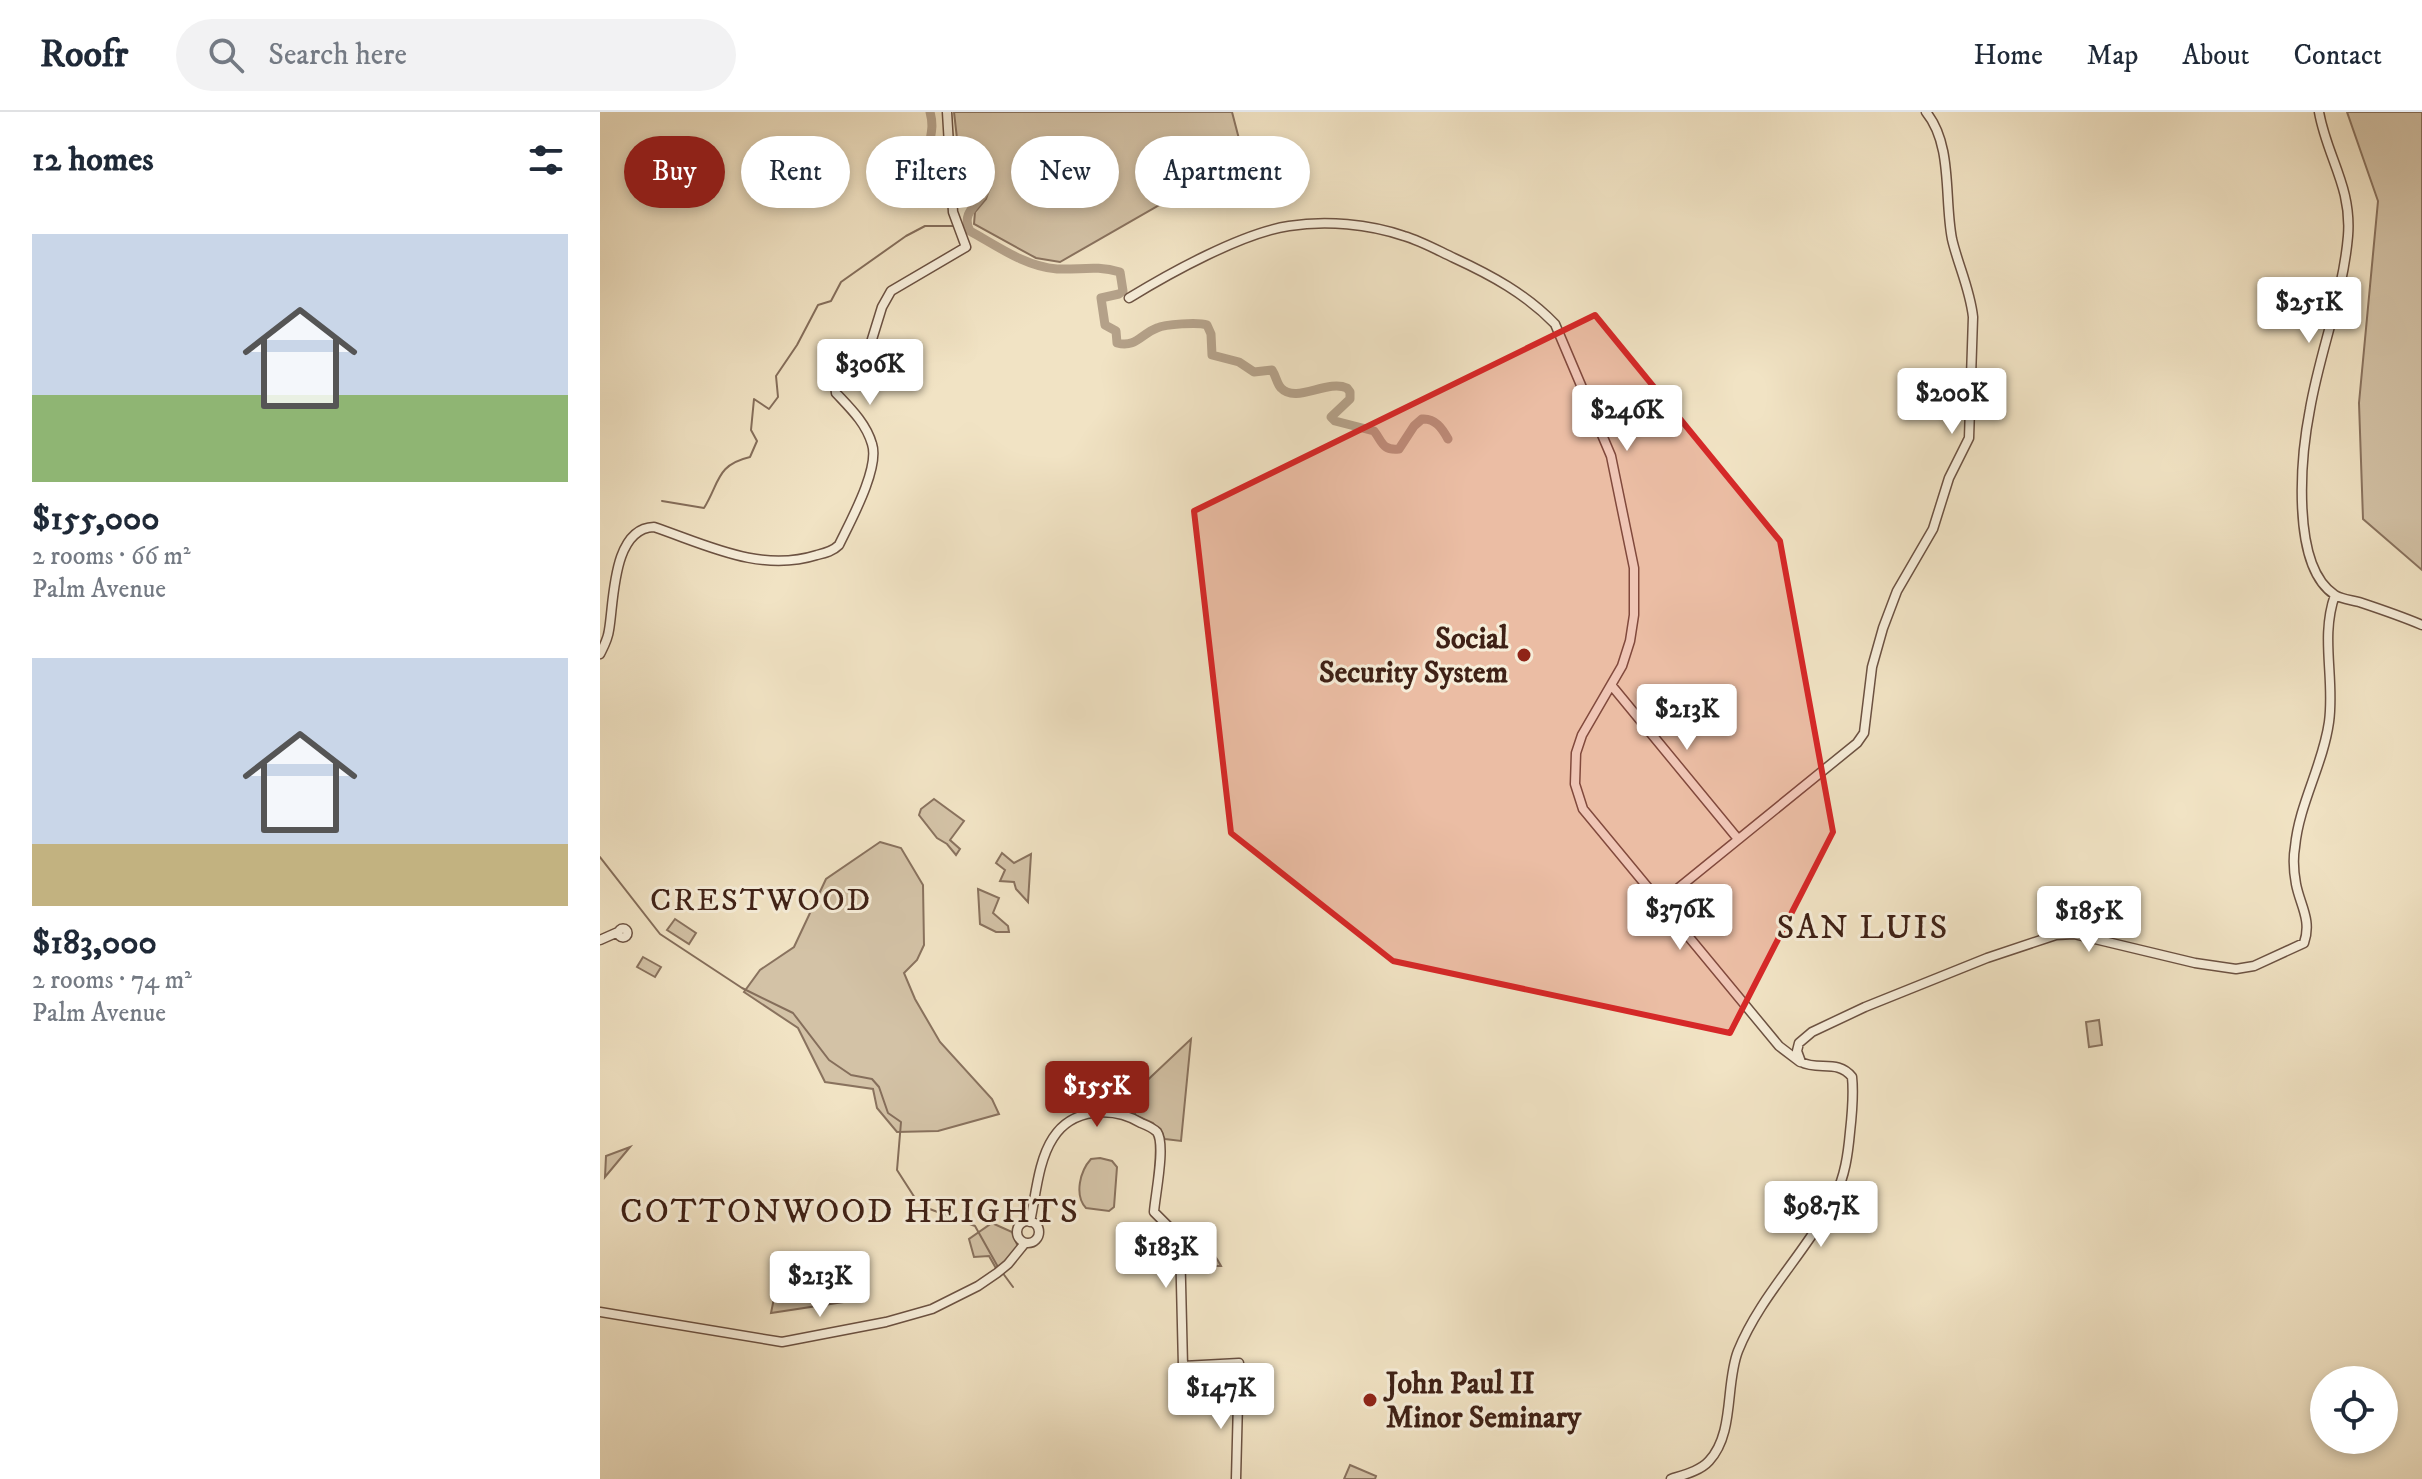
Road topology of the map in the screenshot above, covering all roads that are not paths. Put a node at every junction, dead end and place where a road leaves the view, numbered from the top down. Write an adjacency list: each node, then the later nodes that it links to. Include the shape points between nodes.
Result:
1 (947, 112): 7 (street, via 957,226 966,247 891,291 869,349 834,376 836,393 872,441 873,463 839,545 798,561 774,563 723,552 654,527 642,529 619,560 609,632)
2 (1926, 112): 9 (street, via 1940,133 1953,242 1973,317 1969,438 1933,529 1897,591 1883,628 1864,733)
3 (2319, 112): 5 (street, via 2343,182 2348,234 2307,422 2303,539 2315,571)
4 (1129, 298): 8 (street, via 1228,247 1286,226 1315,223 1402,235 1491,274 1541,311 1555,324 1605,436 1626,521 1634,615)
5 (2335, 595): 6 (street); 13 (street, via 2327,623 2329,723 2294,848 2296,884 2308,925 2304,943 2236,969 2074,934 2056,935 1851,1013 1802,1039 1797,1051)
6 (2422, 625)
7 (600, 654)
8 (1612, 686): 9 (street); 10 (street, via 1582,735 1575,784 1583,809)
9 (1738, 839): 10 (street)
10 (1660, 903): 13 (street, via 1779,1046)
11 (618, 932): 12 (street)
12 (600, 940)
13 (1801, 1062): 18 (street, via 1837,1066 1852,1077 1842,1177 1821,1221 1753,1319 1735,1360 1720,1443 1709,1462)
14 (1030, 1222): 15 (street, via 1038,1235); 15 (street, via 1018,1228); 17 (street, via 1045,1153 1067,1121 1085,1114 1118,1113 1156,1131 1161,1142 1154,1212 1180,1242 1183,1366 1239,1363)
15 (1025, 1243): 16 (street, via 997,1273 932,1309 782,1342)
16 (600, 1312)
17 (1236, 1479)
18 (1671, 1479)

